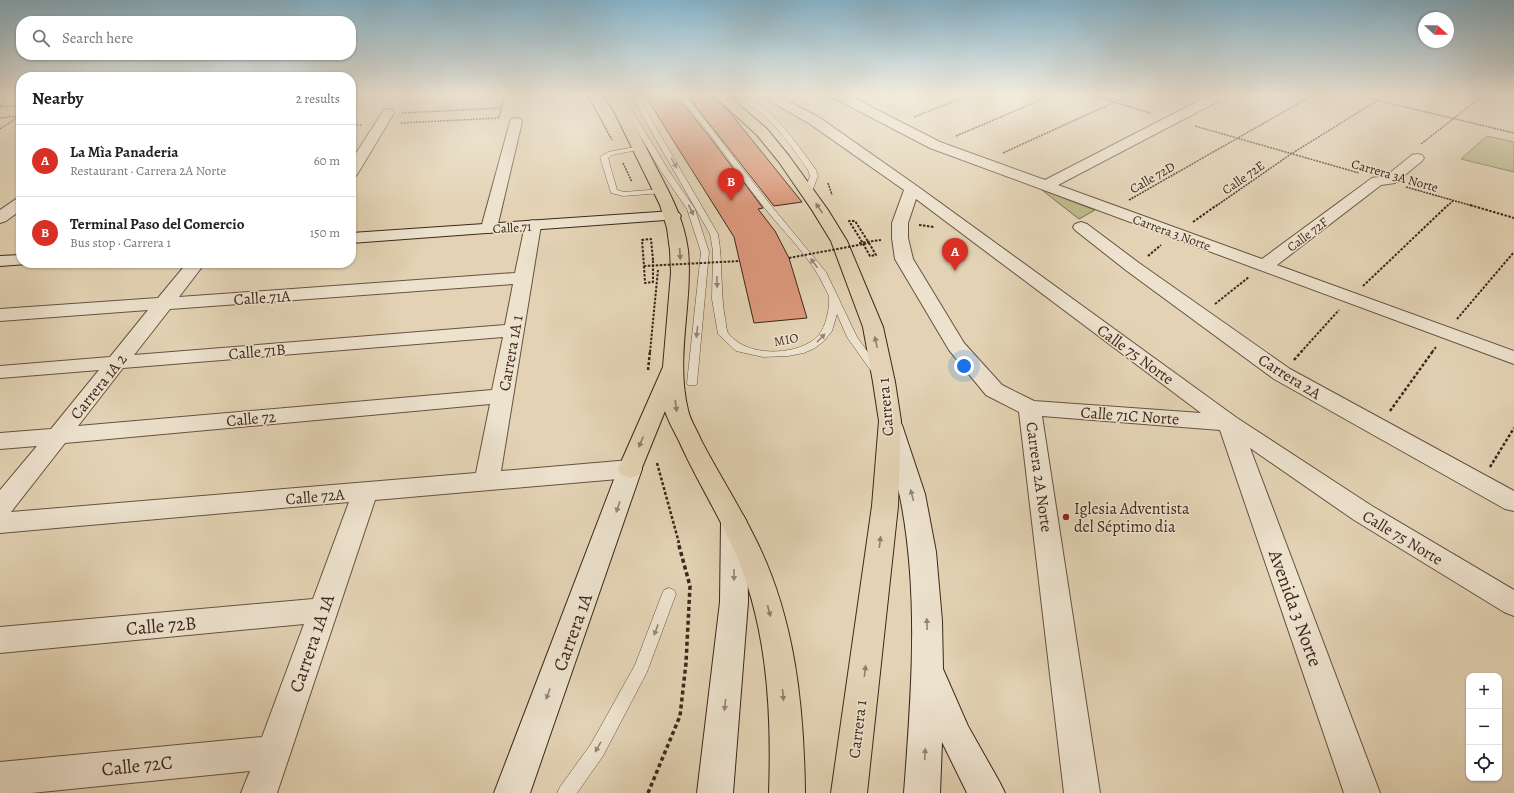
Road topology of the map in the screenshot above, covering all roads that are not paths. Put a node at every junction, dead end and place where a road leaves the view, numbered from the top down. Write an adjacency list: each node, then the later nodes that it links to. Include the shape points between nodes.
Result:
1 (377, 131): 14 (street)
2 (514, 131): 26 (street)
3 (631, 131): 12 (highway)
4 (642, 131): 18 (lane)
5 (655, 131): 33 (lane, MIO, one-way to 33, via 714,234 723,334 741,349 766,355 804,350 818,342 827,331 832,318)
6 (711, 131): 33 (lane, MIO, one-way to 6, via 823,274 766,205)
7 (761, 131): 20 (highway, Carrera 1)
8 (785, 131): 20 (lane, via 812,170 814,176)
9 (829, 131): 17 (street, Calle 75 Norte)
10 (909, 131): 16 (street, Carrera 3 Norte, via 935,145)
11 (1152, 131): 16 (street)
12 (640, 148): 15 (highway); 19 (lane, via 610,153 604,157 614,191 623,194)
13 (1417, 158): 30 (street, Calle 72F, via 1390,180 1377,181)
14 (356, 164)
15 (649, 165): 18 (lane); 19 (highway)
16 (1045, 186): 30 (street, Carrera 3 Norte)
17 (912, 189): 44 (street, Carrera 2A Norte, via 900,223 904,259 956,346 994,390); 46 (street, Calle 75 Norte)
18 (678, 190): 42 (lane, one-way to 42, via 691,209 705,252)
19 (662, 191): 22 (highway)
20 (808, 192): 41 (highway, Carrera 1, one-way to 20, via 873,327 851,270 839,241)
21 (16, 206): 23 (street)
22 (673, 216): 24 (street, Calle 71); 39 (highway, one-way to 39, via 679,244 681,275)
23 (0, 218)
24 (533, 225): 26 (street, Calle 71); 32 (street, Carrera 1A 1)
25 (1081, 227): 52 (street, Carrera 2A, via 1132,267 1282,374)
26 (489, 228): 27 (street, Calle 71)
27 (356, 238)
28 (16, 260): 29 (street)
29 (0, 261)
30 (1264, 266): 37 (street, Carrera 3 Norte)
31 (192, 268): 34 (street, Carrera 1A 2)
32 (523, 278): 34 (street, Calle 71A); 36 (street, Carrera 1A 1)
33 (833, 297): 41 (lane, via 852,337)
34 (164, 304): 35 (street, Calle 71A); 38 (street, Carrera 1A 2)
35 (0, 315)
36 (514, 330): 38 (street, Calle 71B); 43 (street, Carrera 1A 1)
37 (1514, 358)
38 (117, 362): 40 (street, Calle 71B); 47 (street, Carrera 1A 2)
39 (672, 367): 49 (highway, one-way to 49); 54 (highway, one-way to 54, via 677,412 693,448)
40 (0, 372)
41 (884, 382): 45 (highway, Carrera 1)
42 (692, 383)
43 (502, 396): 47 (street, Calle 72); 50 (street, Carrera 1A 1)
44 (1030, 408): 46 (street, Calle 71C Norte); 71 (street, Carrera 2A Norte)
45 (890, 421): 60 (street, one-way to 45, via 924,565 918,518); 68 (highway, Carrera 1, one-way to 45, via 885,506)
46 (1229, 423): 57 (street, Calle 75 Norte, via 1364,513); 72 (street, Avenida 3 Norte)
47 (58, 435): 48 (street, Calle 72); 53 (street, Carrera 1A 2)
48 (0, 440)
49 (634, 459): 50 (street, Calle 72A); 64 (street, Carrera 1A, one-way to 64)
50 (487, 481): 51 (street, Calle 72A)
51 (364, 492): 55 (street, Calle 72A); 58 (street, Carrera 1A 1A)
52 (1514, 502)
53 (0, 508)
54 (734, 522): 66 (street, one-way to 66, via 734,602); 67 (highway, one-way to 67, via 764,590 779,656 788,758)
55 (0, 523)
56 (669, 594): 65 (lane, one-way to 65, via 642,667 597,750)
57 (1514, 604)
58 (323, 610): 59 (street, Calle 72B); 61 (street, Carrera 1A 1A)
59 (0, 640)
60 (928, 668): 69 (street, one-way to 60); 70 (street, via 953,733 967,762)
61 (273, 752): 62 (street, Calle 72C); 63 (street, Carrera 1A 1A)
62 (0, 779)
63 (258, 793)
64 (512, 793)
65 (566, 793)
66 (715, 793)
67 (787, 793)
68 (850, 793)
69 (922, 793)
70 (987, 793)
71 (1082, 793)
72 (1362, 793)

